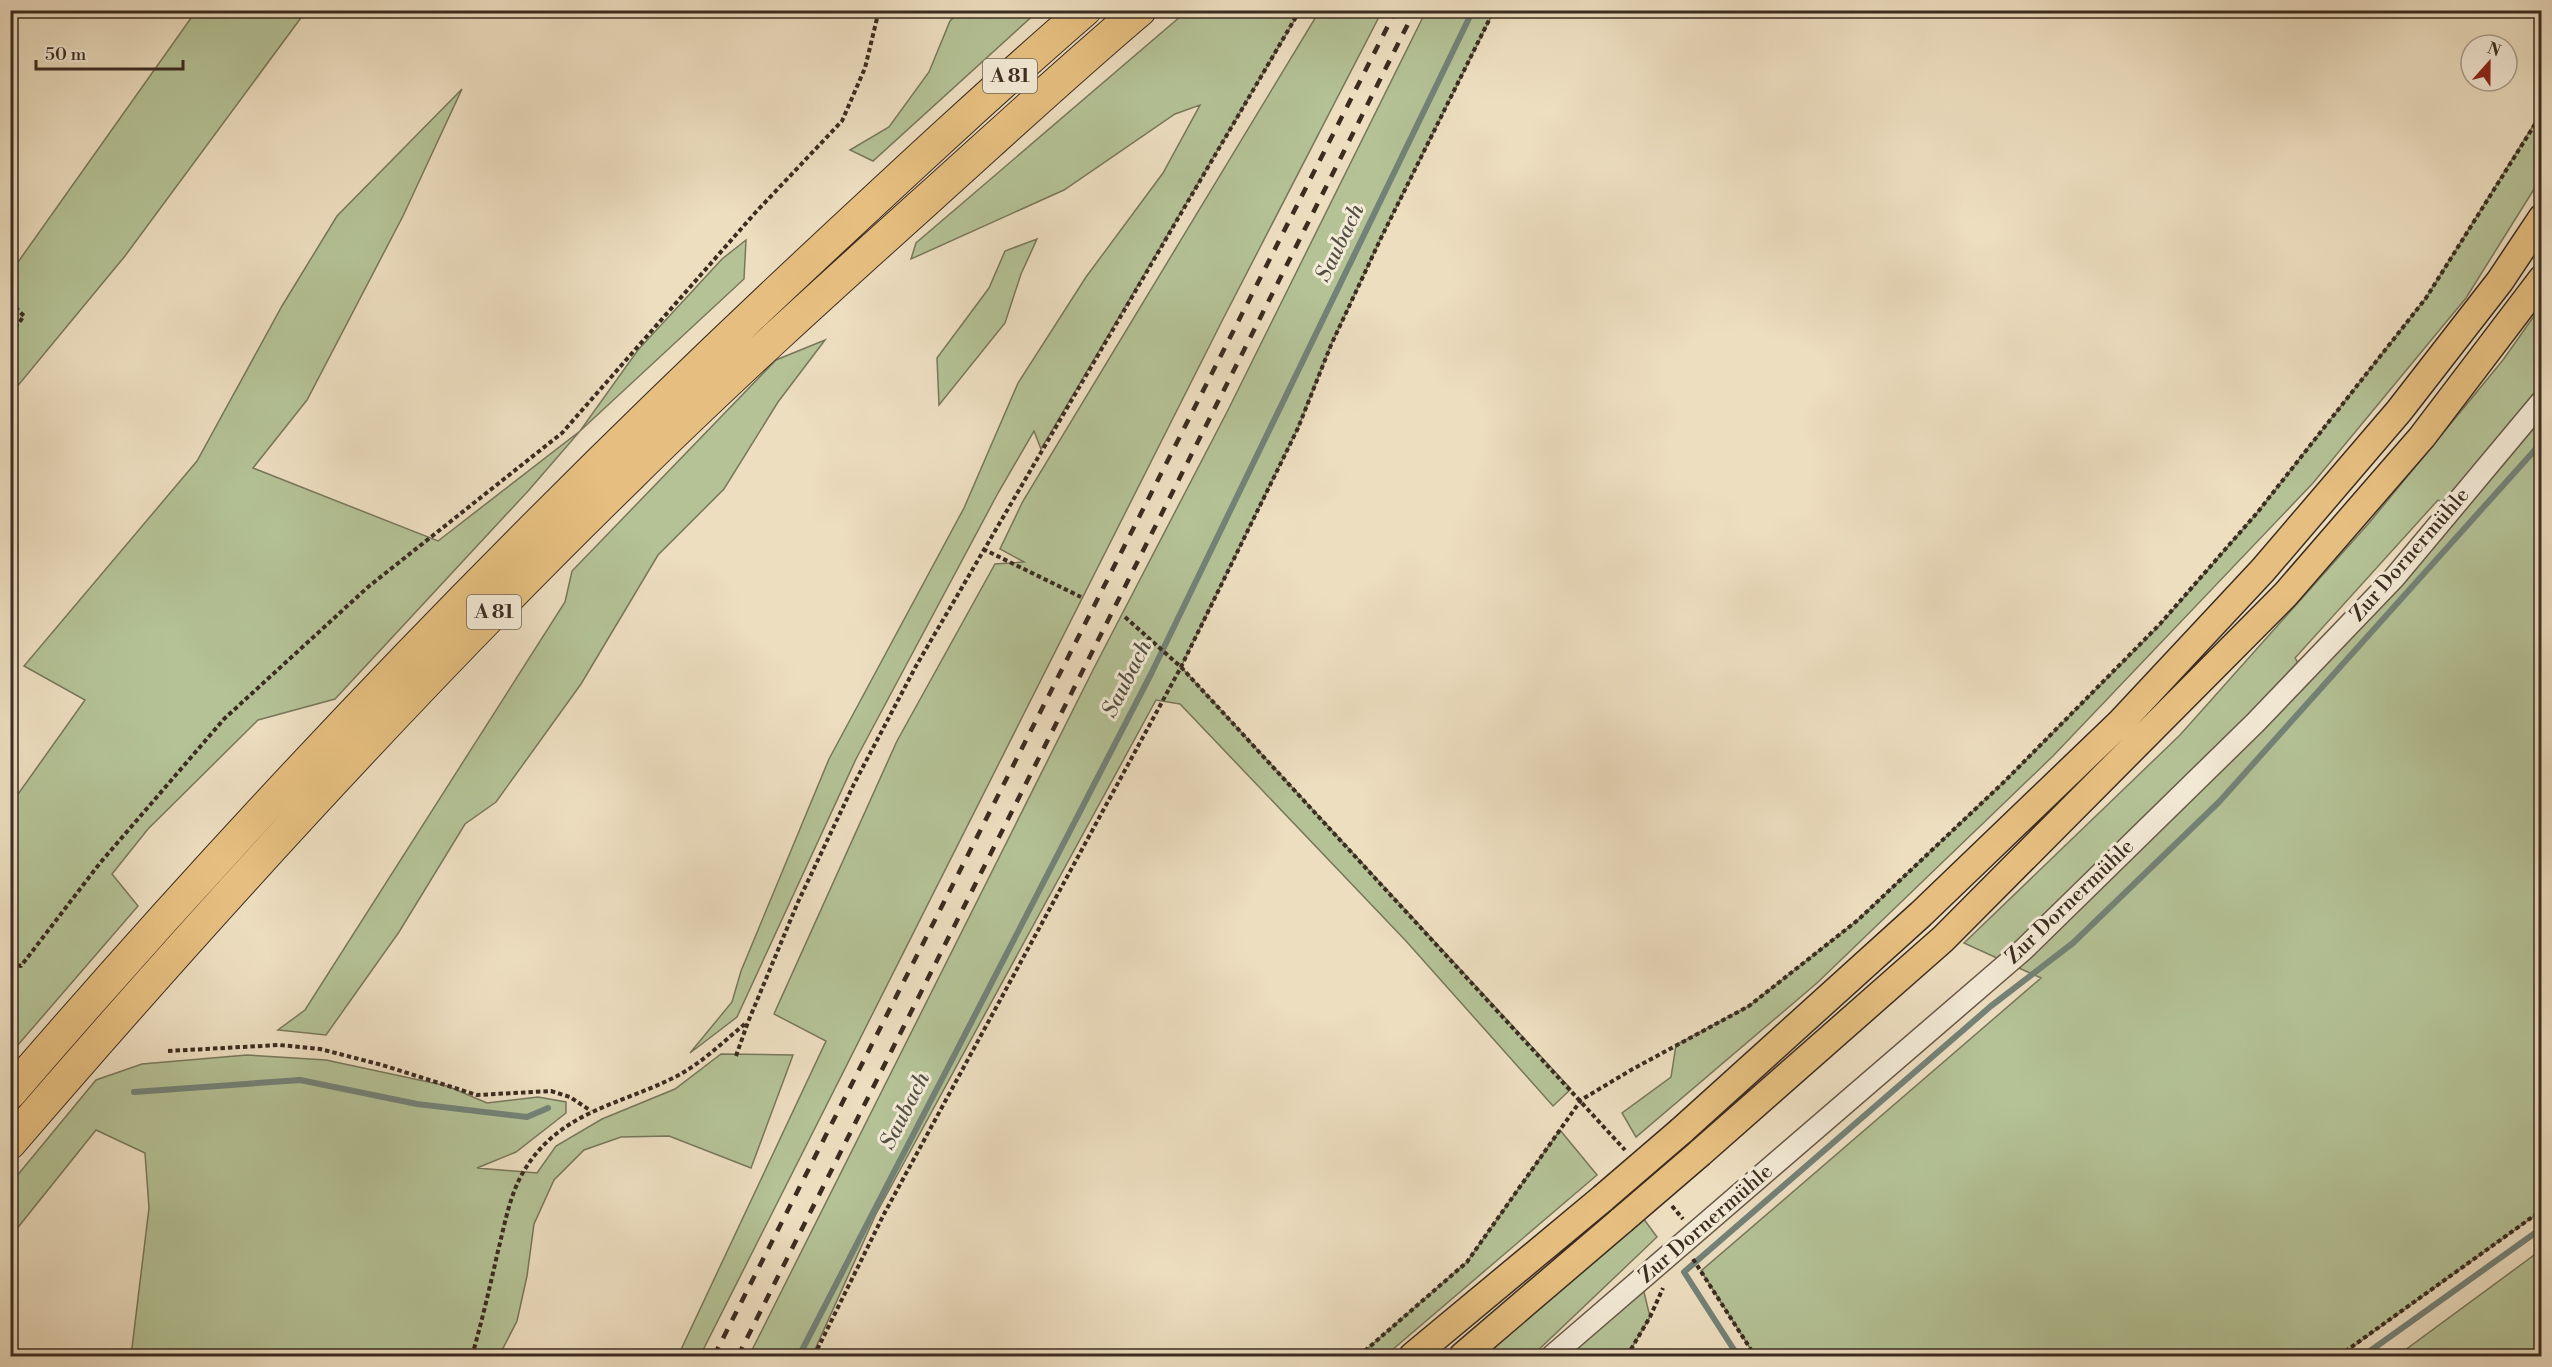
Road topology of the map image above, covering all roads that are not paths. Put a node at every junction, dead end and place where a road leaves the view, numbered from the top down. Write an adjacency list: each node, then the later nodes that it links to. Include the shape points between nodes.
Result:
1 (1140, 10): 7 (highway, A 81, via 787,327 566,539 299,817)
2 (1081, 14): 6 (highway, A 81, via 942,136 551,509 277,794)
3 (2541, 218): 8 (main road, bridge, via 2500,281 2399,411 2264,570 2121,722 1921,914 1681,1131)
4 (2541, 279): 9 (main road, bridge, via 2422,437 2286,594 1943,939)
5 (2541, 401): 10 (street, Zur Dornermühle, via 2394,578 2255,723 2040,933)
6 (10, 1093)
7 (10, 1143)
8 (1413, 1356)
9 (1463, 1356)
10 (1552, 1356)

